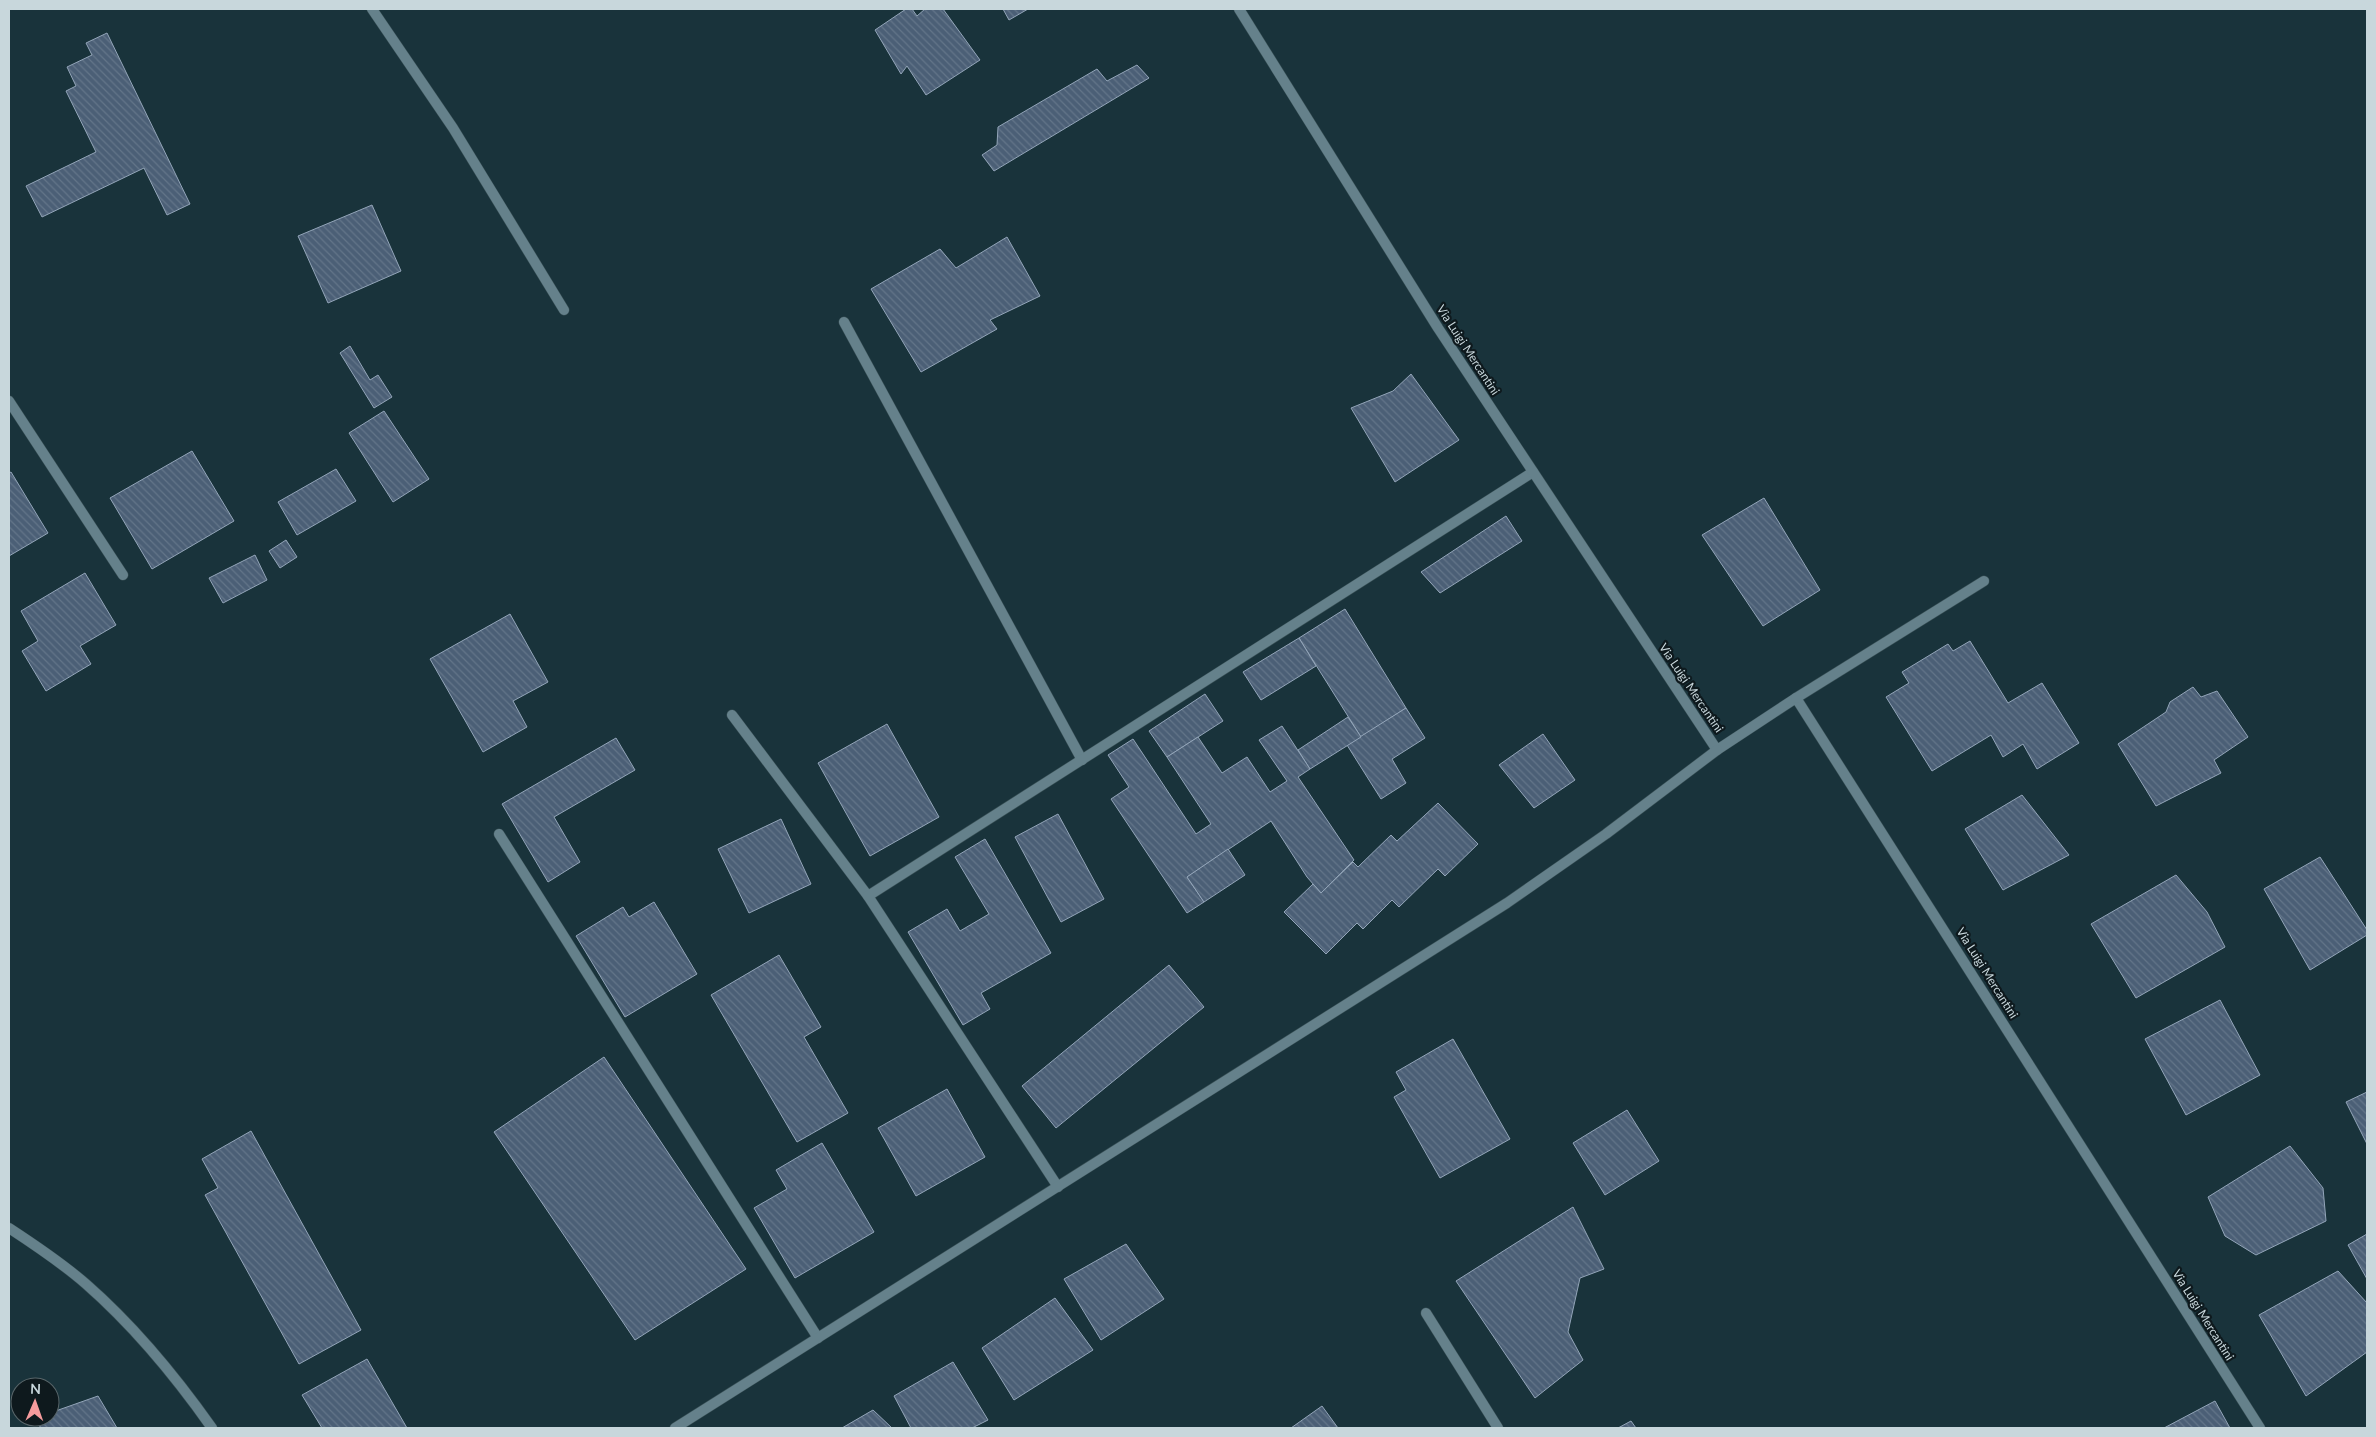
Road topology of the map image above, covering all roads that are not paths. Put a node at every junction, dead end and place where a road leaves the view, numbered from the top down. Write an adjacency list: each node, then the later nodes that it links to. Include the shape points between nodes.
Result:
1 (372, 9): 3 (street, via 453,128)
2 (1239, 9): 6 (street, Via Luigi Mercantini)
3 (564, 310)
4 (844, 322): 12 (street)
5 (9, 401): 7 (street)
6 (1532, 472): 11 (street, Via Luigi Mercantini); 12 (street)
7 (123, 575)
8 (1984, 581): 9 (street)
9 (1796, 698): 11 (street, Via Luigi Mercantini); 22 (street, Via Luigi Mercantini)
10 (732, 716): 14 (street)
11 (1717, 750): 15 (street, via 1507,903)
12 (1082, 760): 14 (street)
13 (498, 834): 18 (street)
14 (868, 896): 15 (street)
15 (1058, 1187): 18 (street)
16 (9, 1228): 19 (street, via 76,1275 119,1316 172,1375)
17 (1426, 1313): 21 (street)
18 (818, 1338): 20 (street)
19 (212, 1428)
20 (675, 1428)
21 (1498, 1428)
22 (2260, 1428)

